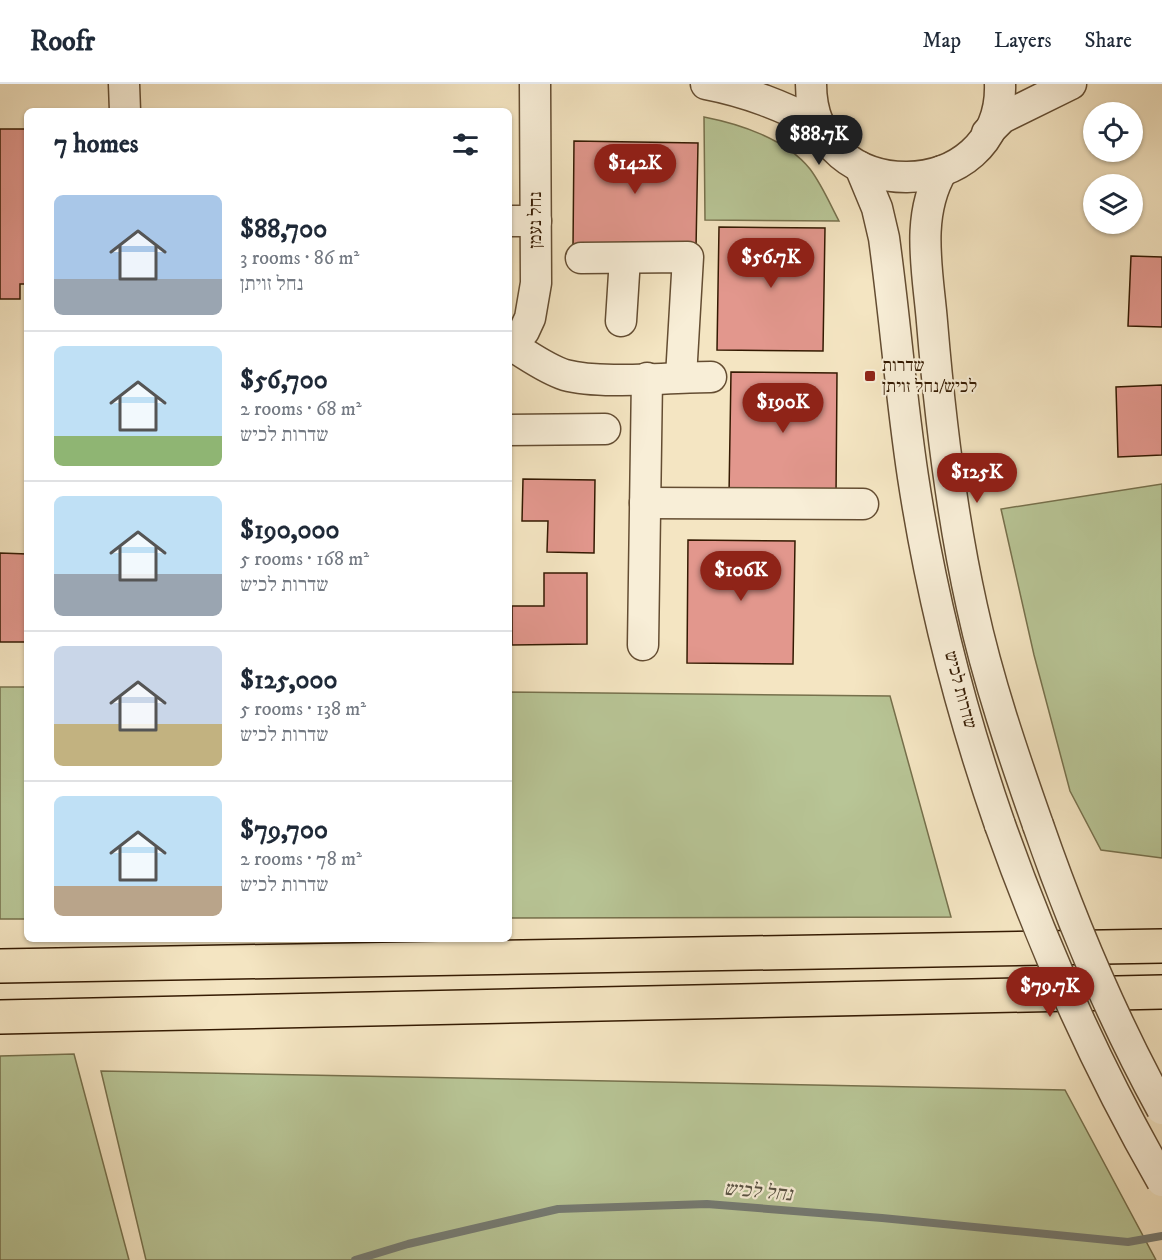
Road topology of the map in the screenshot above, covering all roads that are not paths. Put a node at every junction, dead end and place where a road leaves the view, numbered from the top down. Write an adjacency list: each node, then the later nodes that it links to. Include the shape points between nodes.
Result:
1 (124, 84): 7 (street)
2 (535, 84): 12 (street, נחל נעמן)
3 (706, 84): 8 (street, via 748,93)
4 (811, 84): 8 (street)
5 (1000, 84): 9 (street, via 998,105)
6 (1071, 84): 9 (street, via 1002,118)
7 (125, 108)
8 (820, 125): 10 (street, via 832,145)
9 (987, 133): 11 (street, via 968,156)
10 (860, 167): 11 (street, via 894,178 919,178); 31 (street, שדרות לכיש, bridge, via 884,238 914,479 935,594 978,757 1000,825 1070,1003 1126,1119)
11 (942, 171): 30 (street, שדרות לכיש, bridge, via 931,189 925,239 937,389 972,608 1012,750 1061,892 1094,973)
12 (522, 221): 16 (street, נחל נעמן, via 534,302 524,331)
13 (581, 258): 14 (street)
14 (625, 258): 15 (street); 18 (street, via 688,257)
15 (621, 321)
16 (512, 345)
17 (512, 348): 20 (street, via 564,375 589,379)
18 (681, 377): 19 (street); 20 (street)
19 (711, 377)
20 (647, 378): 23 (street)
21 (605, 429): 22 (street)
22 (512, 430)
23 (645, 502): 24 (street); 25 (street)
24 (863, 504)
25 (643, 645)
26 (1162, 946): 27 (highway)
27 (0, 966)
28 (1162, 992): 29 (highway)
29 (0, 1017)
30 (1162, 1109)
31 (1162, 1181)

